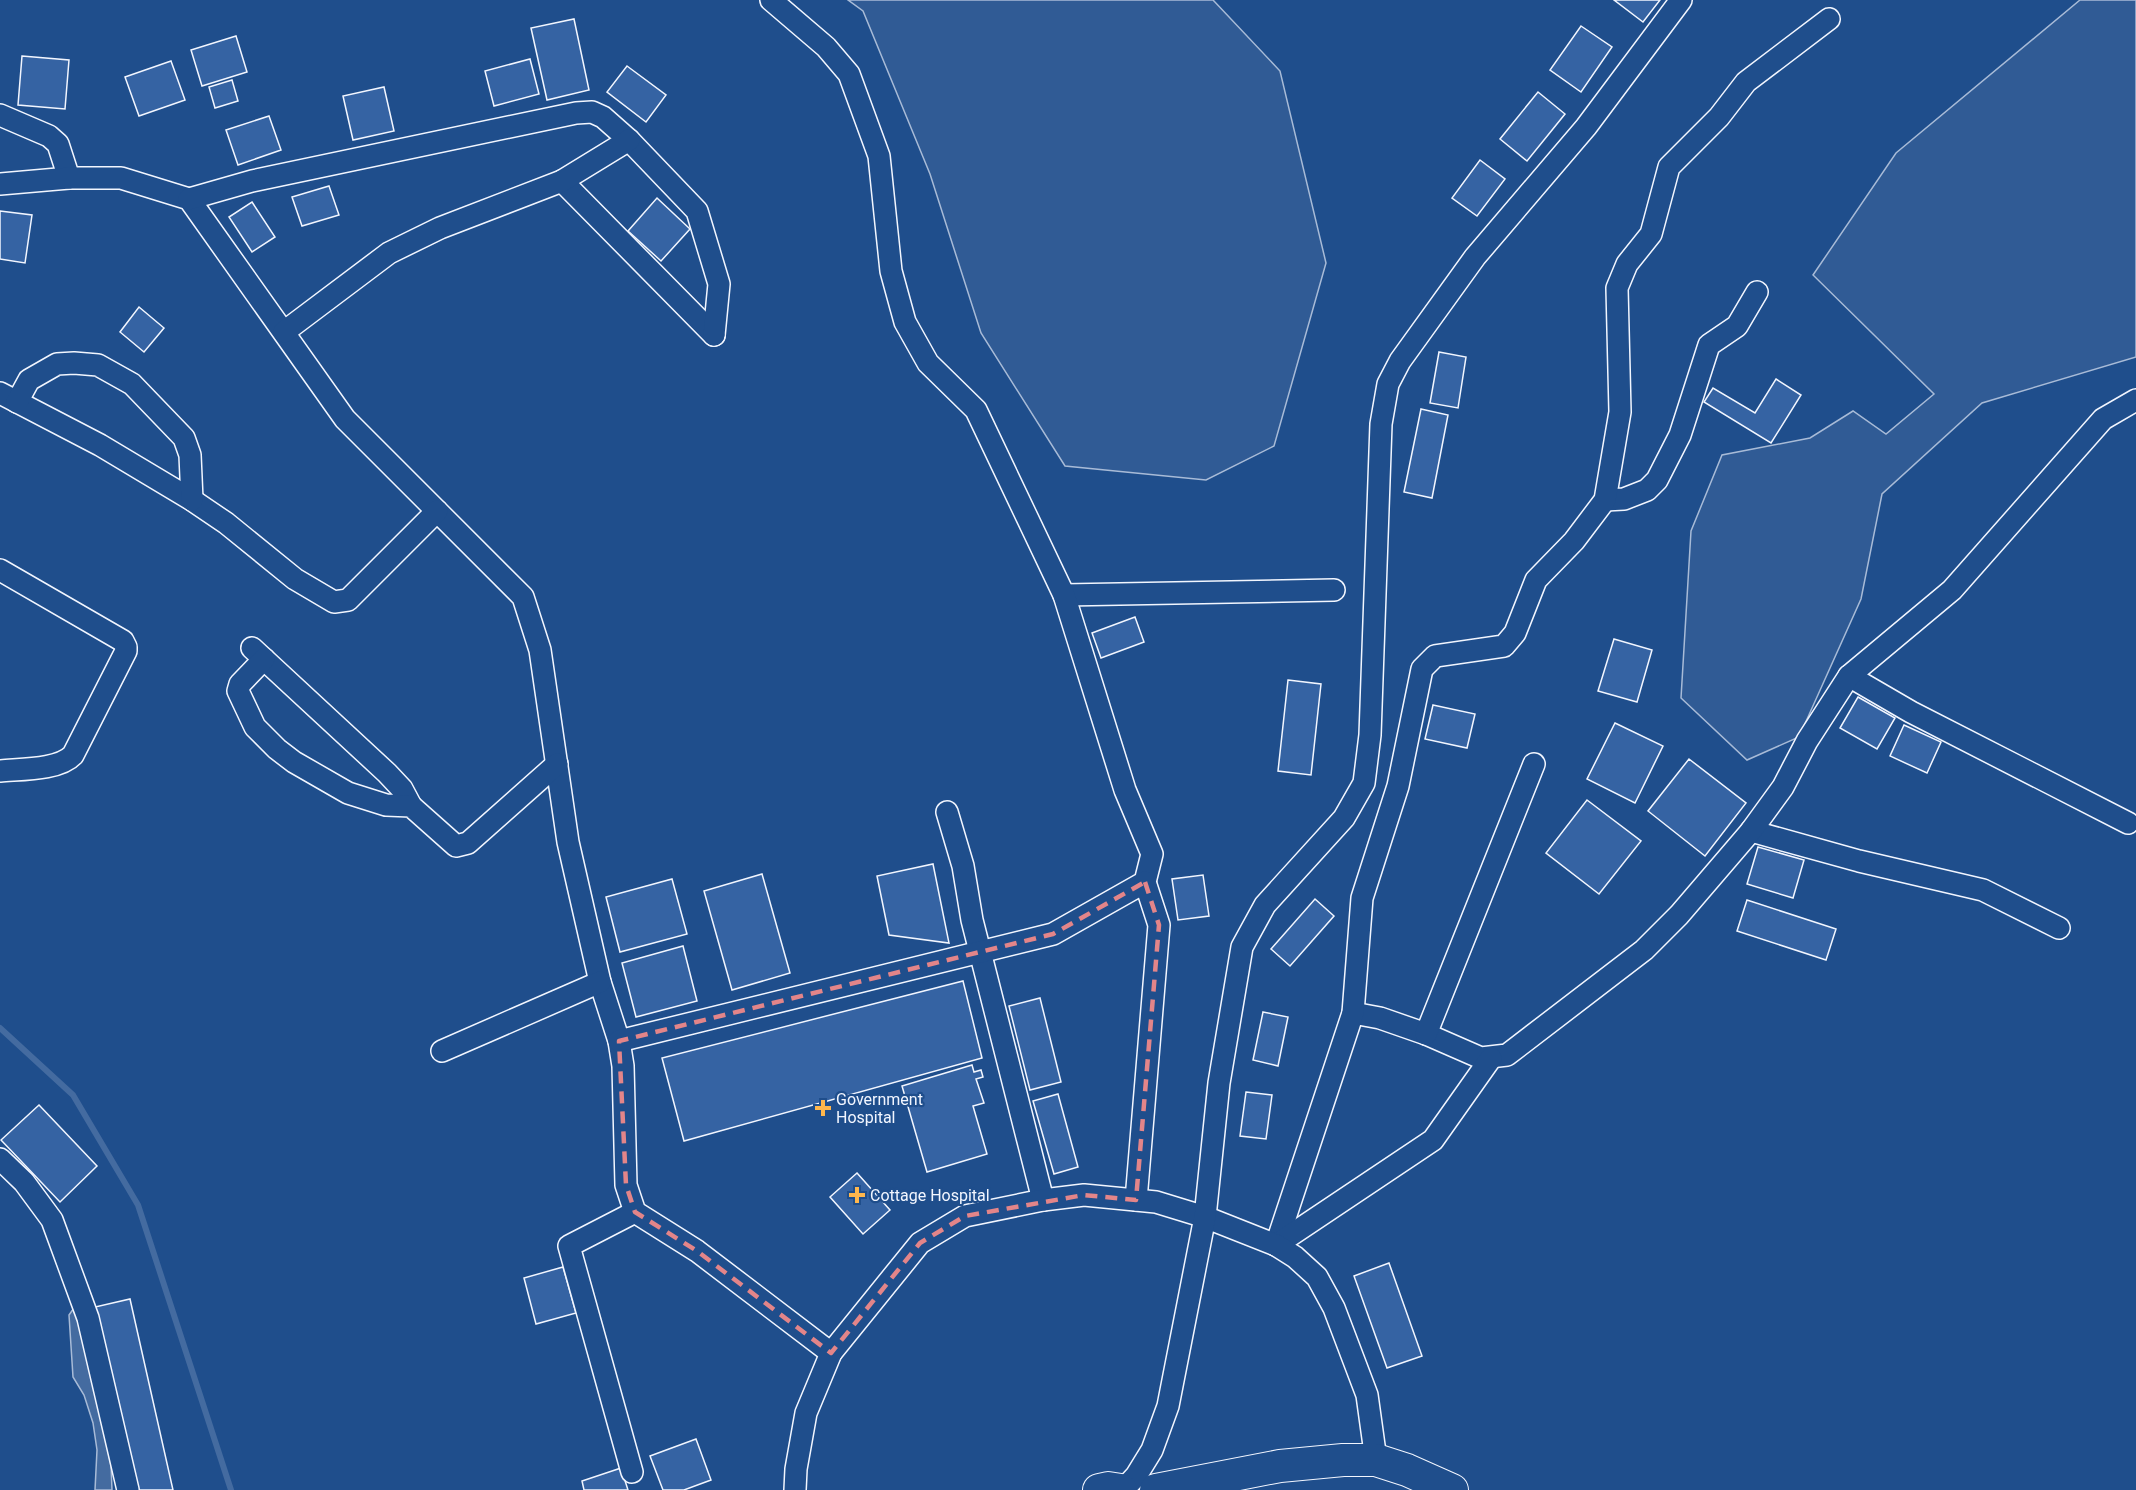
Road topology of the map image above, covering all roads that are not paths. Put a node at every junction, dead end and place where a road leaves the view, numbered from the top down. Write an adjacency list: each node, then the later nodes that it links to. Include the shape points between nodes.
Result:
1 (771, 0): 19 (street, via 826,47 849,74 879,156 891,271 905,322 928,363 976,410)
2 (1681, 0): 41 (street, via 1586,127 1475,257 1400,361 1388,384 1381,424 1370,735 1364,783 1344,818 1265,905 1242,947 1219,1083)
3 (1829, 19): 15 (street, via 1746,81 1719,117 1669,166 1651,234 1627,264 1617,288 1620,412)
4 (0, 115): 6 (street, via 49,136 58,144)
5 (629, 141): 7 (street); 7 (street, via 697,211 719,284 714,334); 9 (street, via 603,117 592,112 576,113)
6 (69, 178): 8 (street); 9 (street, via 121,178)
7 (562, 181): 11 (street, via 440,228 389,253)
8 (0, 184)
9 (189, 199): 11 (street)
10 (1757, 292): 15 (street, via 1737,326 1709,345 1680,435 1657,480 1640,493)
11 (284, 332): 16 (street, via 345,419)
12 (8, 398): 14 (street, via 100,445); 14 (street, via 57,364 98,365 132,384 184,438 190,455)
13 (2136, 400): 20 (street, via 2103,419 1952,590)
14 (192, 500): 16 (street, via 295,579 333,602 348,600)
15 (1605, 500): 32 (street, via 1536,580 1515,633 1504,646 1435,656 1422,669 1398,786 1362,898)
16 (438, 512): 21 (street, via 523,597 540,650)
17 (0, 570): 23 (street, via 123,641 126,647 74,755 55,765)
18 (1334, 590): 19 (street)
19 (1064, 595): 28 (street, via 1125,790 1152,854)
20 (1849, 676): 26 (street); 27 (street, via 1783,787)
21 (557, 764): 24 (street, via 462,846 456,846); 31 (street, via 568,842)
22 (1534, 764): 33 (street)
23 (0, 771)
24 (411, 806): 24 (street, via 386,805 348,794 294,762 255,727 238,691 258,653 387,773)
25 (947, 812): 30 (street)
26 (2127, 823)
27 (1750, 831): 29 (street, via 1983,890); 36 (street, via 1644,950 1520,1047)
28 (1145, 882): 30 (street, via 1053,934); 39 (street, via 1159,925)
29 (2060, 928)
30 (982, 952): 34 (street); 38 (street)
31 (600, 982): 34 (street); 35 (street)
32 (1353, 1013): 33 (street); 42 (street)
33 (1426, 1034): 36 (street, via 1480,1058)
34 (619, 1041): 40 (street, via 626,1185)
35 (442, 1051)
36 (1491, 1058): 42 (street, via 1433,1140)
37 (0, 1159): 47 (street, via 24,1182 52,1220 88,1318)
38 (1043, 1200): 39 (street, via 1084,1194); 43 (street, via 965,1216 920,1243)
39 (1136, 1200): 41 (street)
40 (636, 1212): 43 (street, via 697,1251); 45 (street, via 569,1246)
41 (1205, 1217): 42 (street); 50 (street, via 1168,1406 1152,1450)
42 (1276, 1245): 44 (street, via 1317,1277 1334,1308 1367,1395)
43 (831, 1353): 48 (street, via 807,1413)
44 (1376, 1460): 46 (highway, via 1280,1466); 52 (highway)
45 (632, 1472)
46 (1206, 1484): 51 (highway)
47 (128, 1490)
48 (795, 1490)
49 (1099, 1490): 50 (highway)
50 (1122, 1490)
51 (1156, 1490)
52 (1452, 1490)

